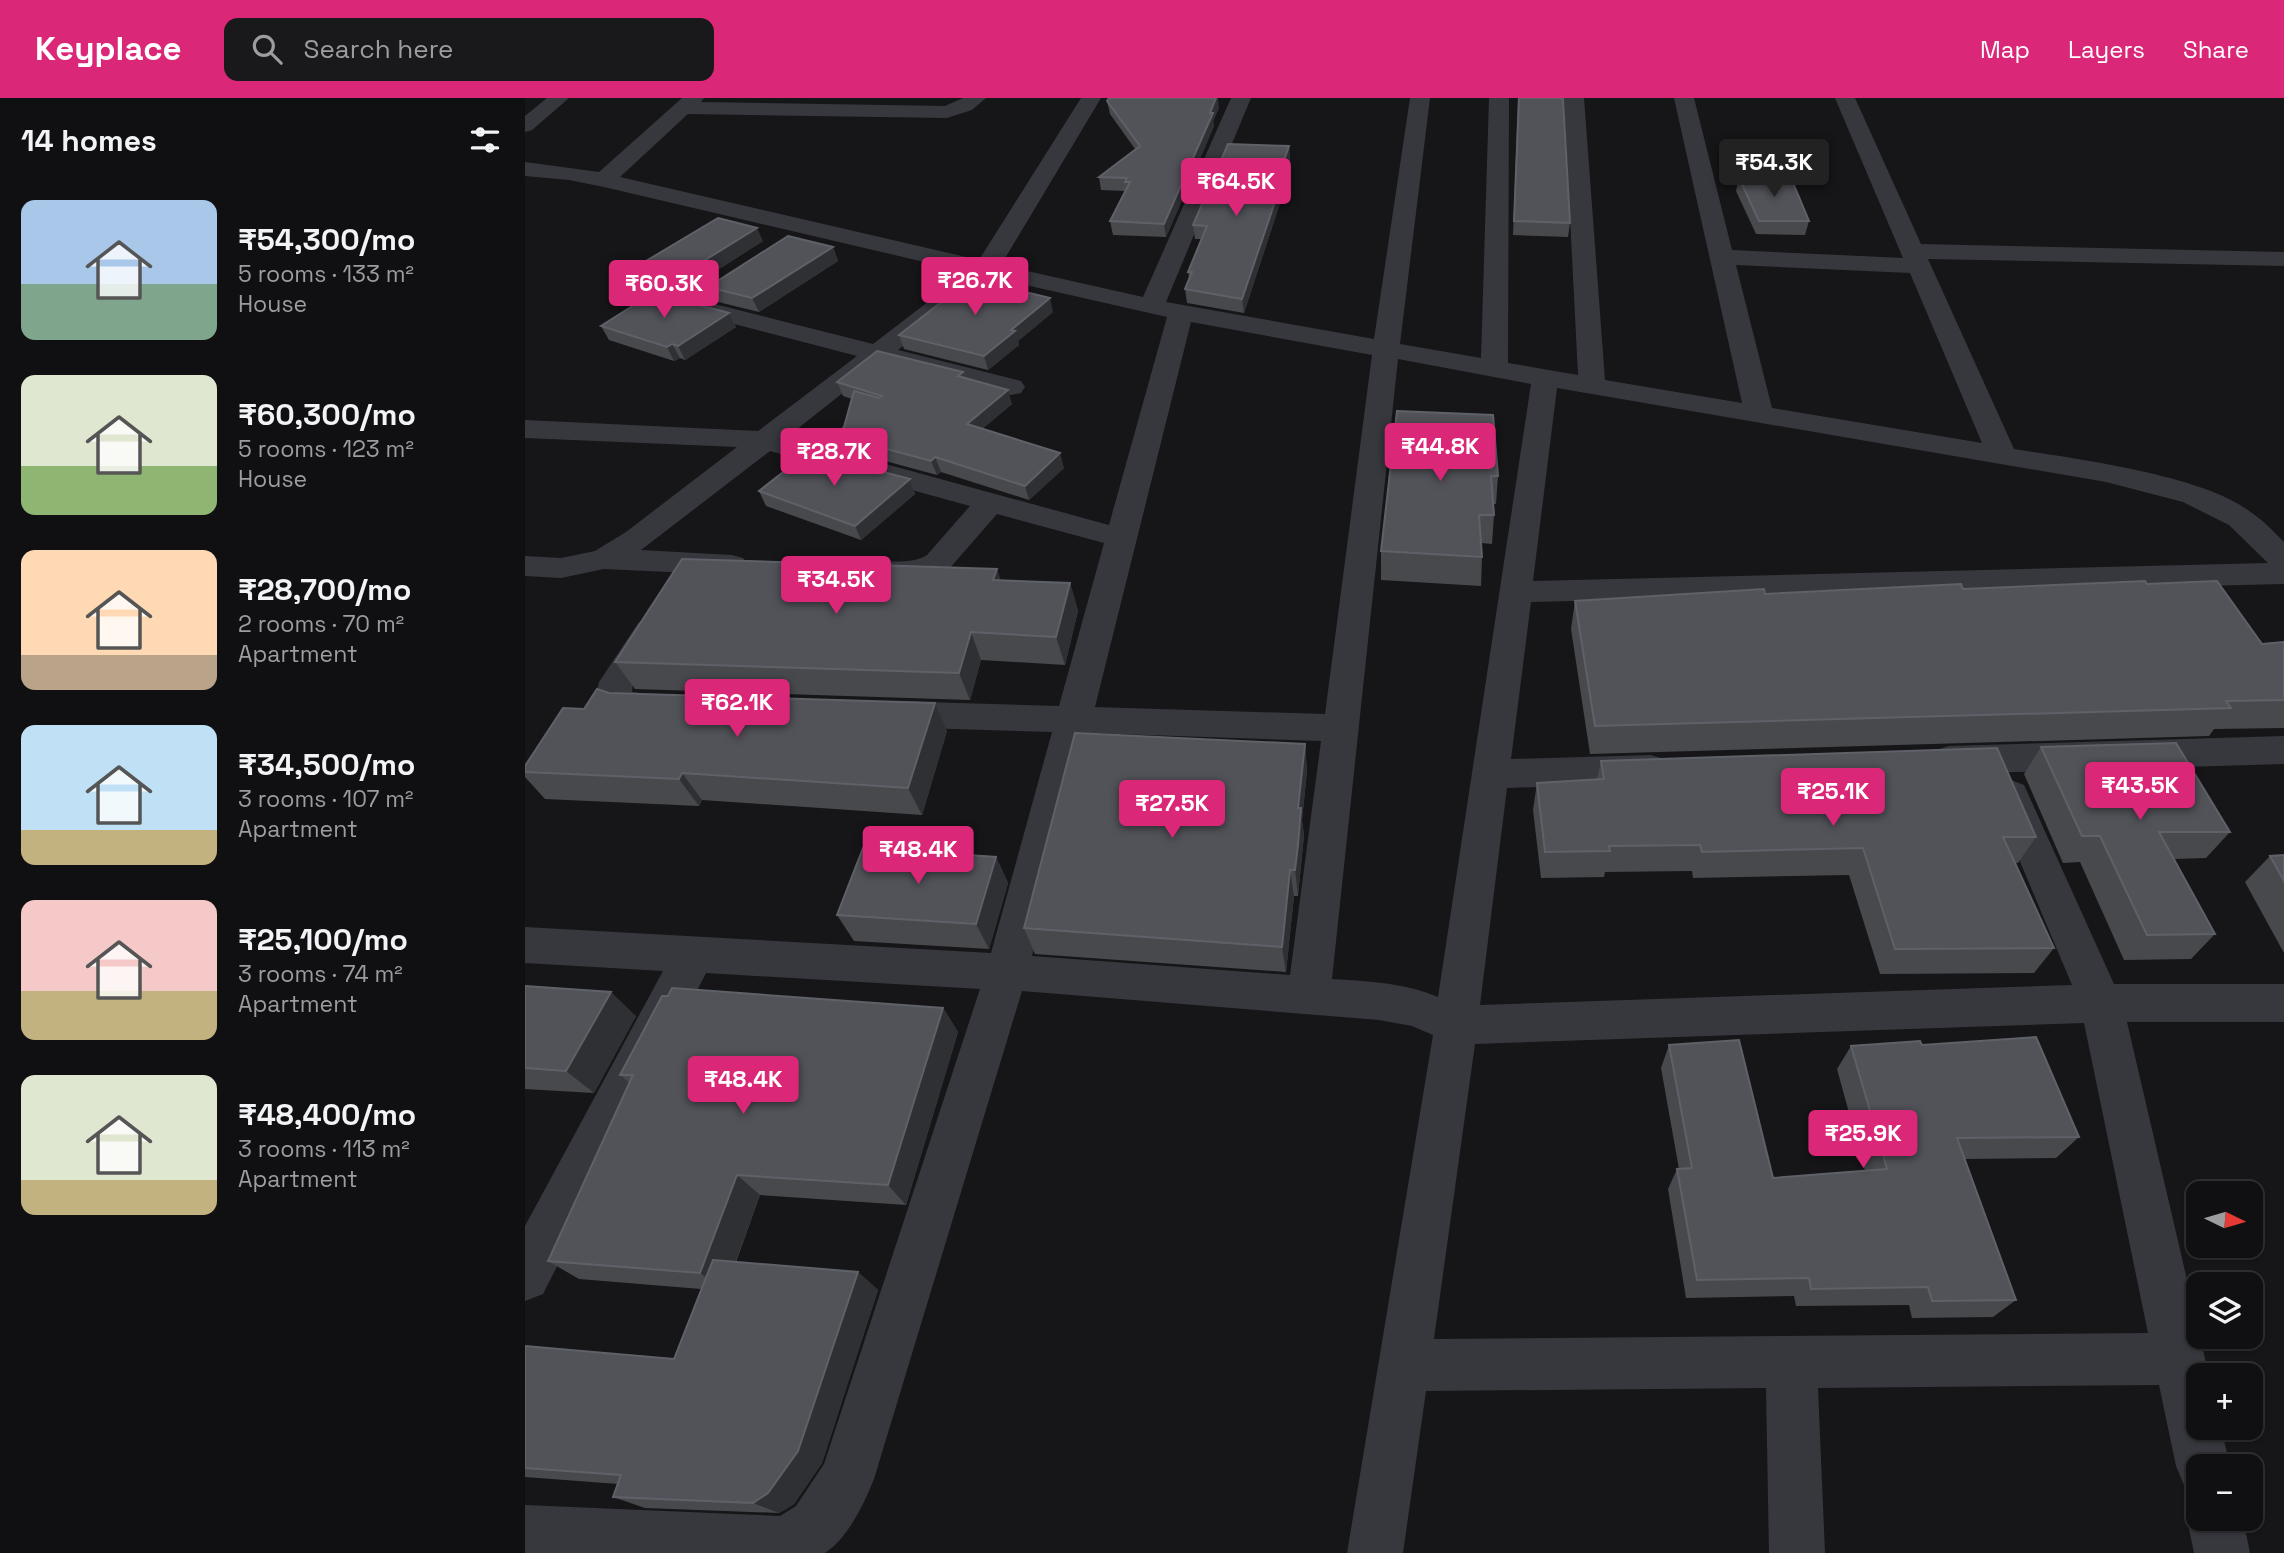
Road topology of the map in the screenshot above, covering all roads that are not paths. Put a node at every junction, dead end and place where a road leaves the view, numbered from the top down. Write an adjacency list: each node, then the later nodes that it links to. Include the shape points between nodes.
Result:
1 (559, 98): 12 (street)
2 (976, 98): 11 (street, via 947,112)
3 (1091, 98): 20 (street)
4 (1241, 98): 22 (street)
5 (1420, 98): 23 (street)
6 (1499, 98): 25 (street)
7 (1574, 98): 27 (street)
8 (1684, 98): 17 (street)
9 (1845, 98): 18 (street)
10 (688, 103): 11 (street); 14 (street)
11 (867, 105)
12 (525, 126)
13 (525, 169): 14 (street)
14 (604, 180): 15 (street)
15 (807, 227): 16 (street); 20 (street)
16 (774, 248)
17 (1722, 257): 18 (street); 29 (street)
18 (1916, 259): 19 (street); 32 (street)
19 (2284, 259)
20 (986, 269): 22 (street); 24 (street)
21 (628, 289): 24 (street, via 698,297)
22 (1166, 310): 23 (street); 36 (street)
23 (1387, 348): 25 (street); 48 (street)
24 (877, 353): 28 (street); 31 (street)
25 (1494, 369): 26 (street)
26 (1545, 378): 27 (street); 44 (street)
27 (1592, 386): 29 (street)
28 (1011, 387)
29 (1759, 414): 32 (street)
30 (525, 429): 31 (street)
31 (764, 440): 33 (street); 37 (street, via 637,539)
32 (2003, 455): 34 (street, via 2194,495)
33 (990, 502): 36 (street); 42 (street, via 927,570)
34 (2240, 518): 35 (street); 38 (street)
35 (2284, 523)
36 (1121, 538): 47 (street)
37 (604, 559): 39 (street); 40 (street, via 561,568)
38 (2284, 559)
39 (695, 563): 41 (street); 45 (street, via 616,682 613,698 630,705)
40 (525, 566)
41 (761, 566)
42 (853, 570)
43 (2284, 573): 44 (street)
44 (1514, 592): 53 (street)
45 (685, 707)
46 (852, 713): 47 (street)
47 (1074, 721): 48 (street); 56 (street)
48 (1342, 728): 57 (street)
49 (2284, 750): 50 (street)
50 (1996, 759): 51 (street); 58 (street)
51 (1913, 761)
52 (1681, 768): 53 (street)
53 (1489, 774): 60 (street)
54 (525, 945): 55 (street)
55 (694, 954): 56 (street); 61 (street)
56 (1007, 972): 57 (street); 67 (street, via 848,1479 816,1526 787,1545)
57 (1309, 996): 60 (street, via 1417,1007)
58 (2101, 1003): 59 (street); 60 (street); 62 (street)
59 (2284, 1003)
60 (1456, 1025): 64 (street)
61 (525, 1276)
62 (2179, 1359): 63 (street); 65 (street)
63 (1791, 1362): 64 (street); 69 (street)
64 (1403, 1365): 68 (street)
65 (2200, 1454)
66 (2217, 1531): 70 (street)
67 (525, 1533)
68 (1375, 1553)
69 (1797, 1553)
70 (2222, 1553)

